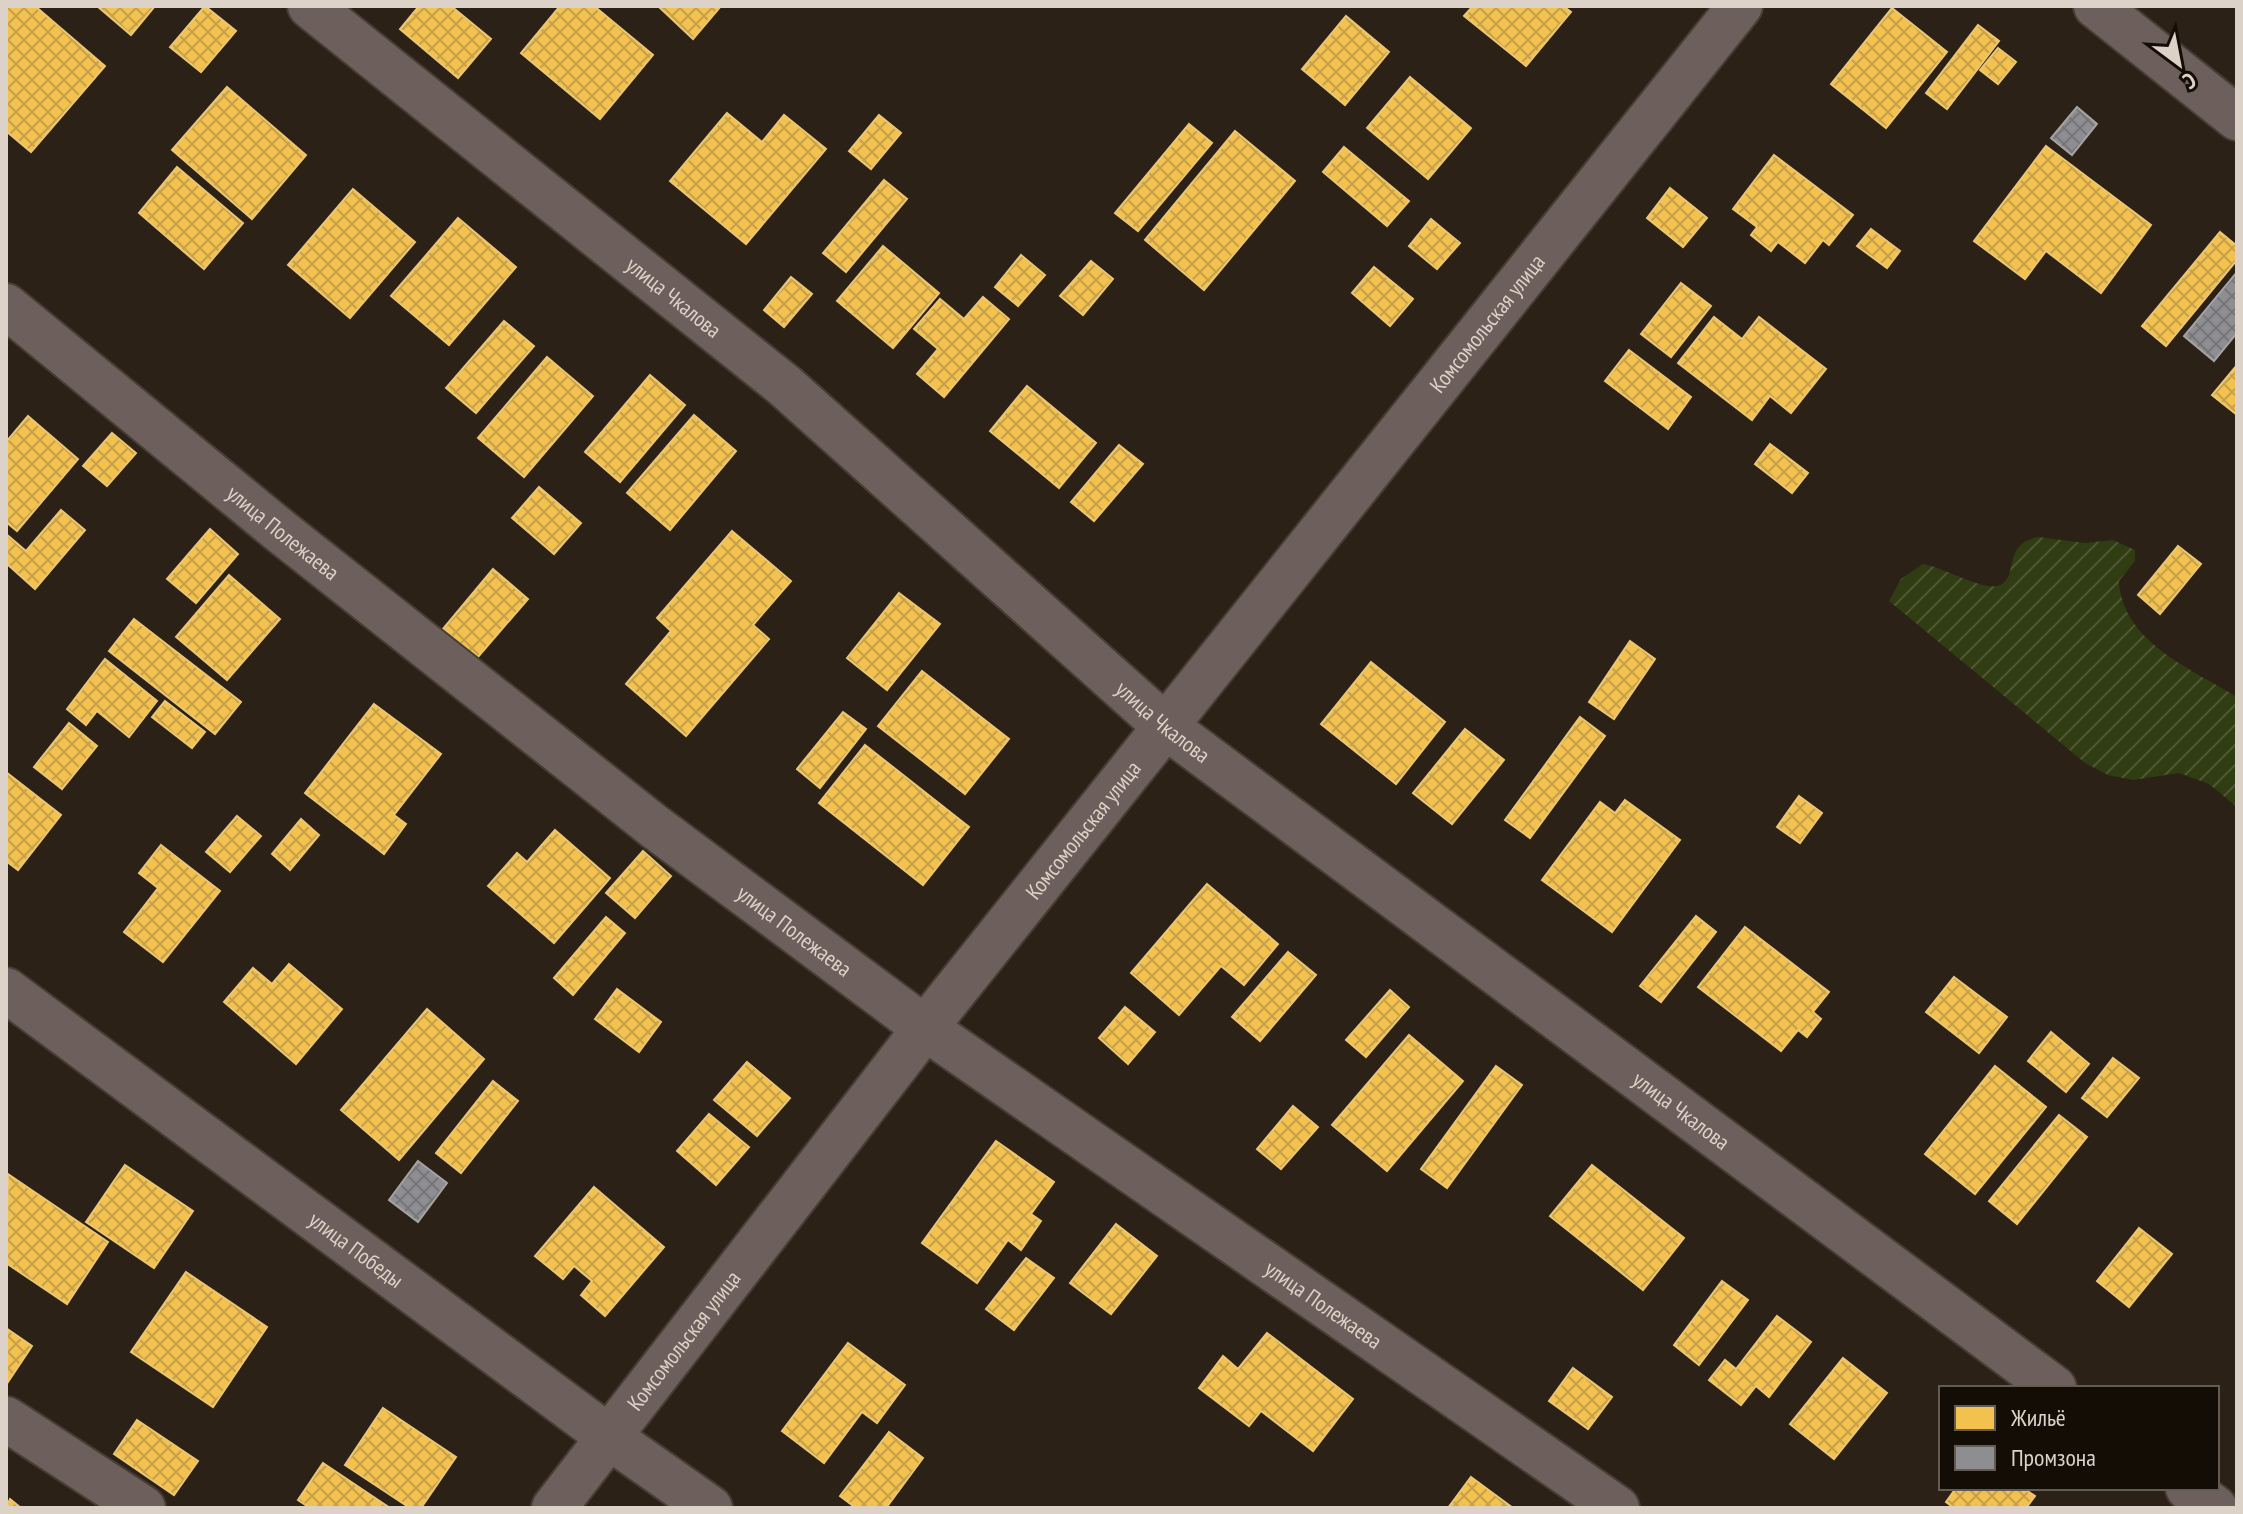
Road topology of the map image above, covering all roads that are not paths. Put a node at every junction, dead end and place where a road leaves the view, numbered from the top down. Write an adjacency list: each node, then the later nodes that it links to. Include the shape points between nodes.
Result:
1 (310, 6): 6 (street, улица Чкалова, via 785,386)
2 (1740, 6): 6 (street, Комсомольская улица)
3 (2096, 6): 4 (street)
4 (2237, 118)
5 (6, 306): 8 (street, улица Полежаева, via 642,817)
6 (1165, 726): 8 (street, Комсомольская улица); 9 (street, улица Чкалова)
7 (6, 990): 11 (street, улица Победы)
8 (925, 1028): 11 (street, Комсомольская улица); 16 (street, улица Полежаева)
9 (2051, 1386)
10 (6, 1419): 13 (street)
11 (609, 1437): 14 (street, Комсомольская улица); 15 (street, улица Победы)
12 (2191, 1490): 17 (street)
13 (143, 1508)
14 (554, 1508)
15 (710, 1508)
16 (1617, 1508)
17 (2215, 1508)

